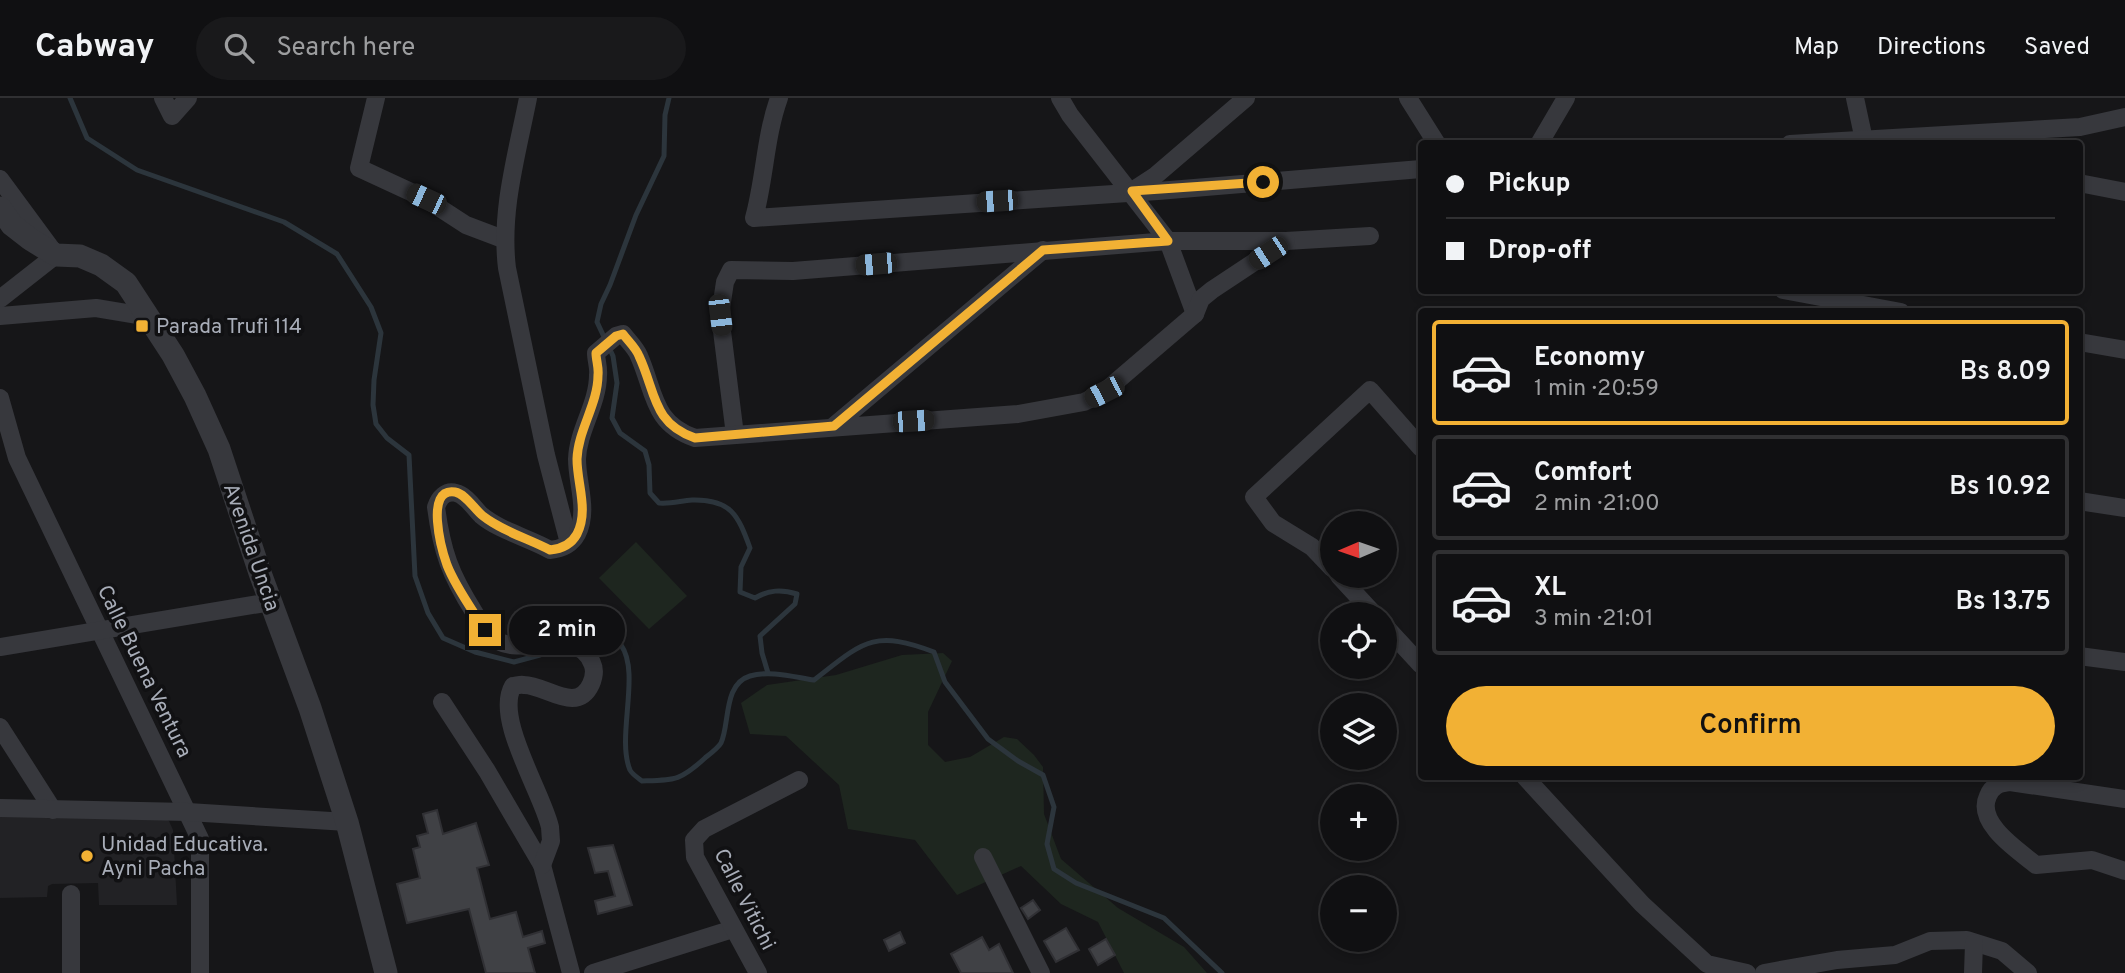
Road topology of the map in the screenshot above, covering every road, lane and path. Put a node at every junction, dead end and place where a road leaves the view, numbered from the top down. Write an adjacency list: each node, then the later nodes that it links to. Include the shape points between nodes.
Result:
1 (163, 98): 2 (street, via 172,116)
2 (188, 98)
3 (376, 98): 23 (street, via 359,168 426,199 466,225)
4 (528, 98): 23 (street)
5 (779, 98): 20 (street, via 754,218)
6 (1060, 98): 20 (street)
7 (1246, 98): 20 (street)
8 (1408, 98): 13 (street)
9 (1566, 98): 14 (street)
10 (1855, 98): 15 (street)
11 (2125, 117): 12 (street)
12 (2010, 138): 15 (street)
13 (1434, 140)
14 (1541, 140)
15 (1864, 140)
16 (1418, 169): 20 (street)
17 (0, 180): 27 (street)
18 (2083, 184): 19 (street)
19 (2125, 189)
20 (1132, 191): 24 (street)
21 (0, 208): 27 (street, Avenida Uncia, via 12,225)
22 (1370, 236): 25 (street)
23 (503, 239): 42 (street, via 546,455)
24 (1168, 241): 25 (street); 26 (street); 31 (street)
25 (1286, 241): 31 (street, via 1212,290 1201,299)
26 (1043, 250): 37 (street); 38 (street, via 793,271 731,270 720,315)
27 (55, 255): 29 (street); 33 (street, Avenida Uncia, via 80,256 101,265 126,283)
28 (1804, 294): 30 (street)
29 (0, 299)
30 (1880, 308)
31 (1195, 314): 37 (street, via 1104,392 1084,402 1018,414)
32 (0, 316): 33 (street, via 96,308)
33 (150, 317): 45 (street, Avenida Uncia, via 219,449)
34 (2083, 343): 35 (street)
35 (2125, 350)
36 (0, 398): 47 (street, Calle Buena Ventura, via 17,458)
37 (834, 426): 38 (street)
38 (735, 435): 42 (street, via 695,438 667,423 638,353 623,334 616,336 596,353 596,387 577,456 583,506 577,534)
39 (1418, 445): 43 (street, via 1370,390 1254,497 1273,523)
40 (2083, 502): 41 (street)
41 (2125, 508)
42 (569, 543): 63 (street, via 550,550 491,522 455,492 438,499 438,526 447,565 485,630 506,645 571,645 591,660 592,683 576,698 525,684 513,686 508,695 513,731 550,827 551,841)
43 (1320, 555)
44 (1350, 588): 46 (street)
45 (271, 602): 47 (street); 61 (street, Avenida Uncia)
46 (1363, 602)
47 (100, 631): 49 (street); 60 (street, Calle Buena Ventura)
48 (1397, 639): 51 (street)
49 (0, 647)
50 (2083, 657): 52 (street)
51 (1418, 662)
52 (2125, 662)
53 (442, 702): 63 (street)
54 (0, 727): 59 (street)
55 (799, 780): 66 (street, Calle Vitichi, via 704,829 694,840 695,857)
56 (1528, 780): 75 (street, via 1643,904 1707,964)
57 (2125, 799): 64 (street, via 2010,782 1992,789 1985,806 2001,835 2036,865 2092,860)
58 (0, 808): 59 (street)
59 (53, 810): 60 (street)
60 (187, 812): 61 (street); 69 (street, Calle Buena Ventura, via 200,839)
61 (347, 822): 70 (street, Avenida Uncia)
62 (984, 857): 74 (street)
63 (542, 865): 71 (street)
64 (2125, 871)
65 (72, 894): 68 (street)
66 (733, 929): 72 (street); 73 (street, Calle Vitichi)
67 (1974, 943): 76 (street, via 1930,942 1895,955); 77 (street); 78 (street, via 2002,951)
68 (71, 973)
69 (200, 973)
70 (386, 973)
71 (571, 973)
72 (593, 973)
73 (758, 973)
74 (1041, 973)
75 (1747, 973)
76 (1764, 973)
77 (1973, 973)
78 (2028, 973)

